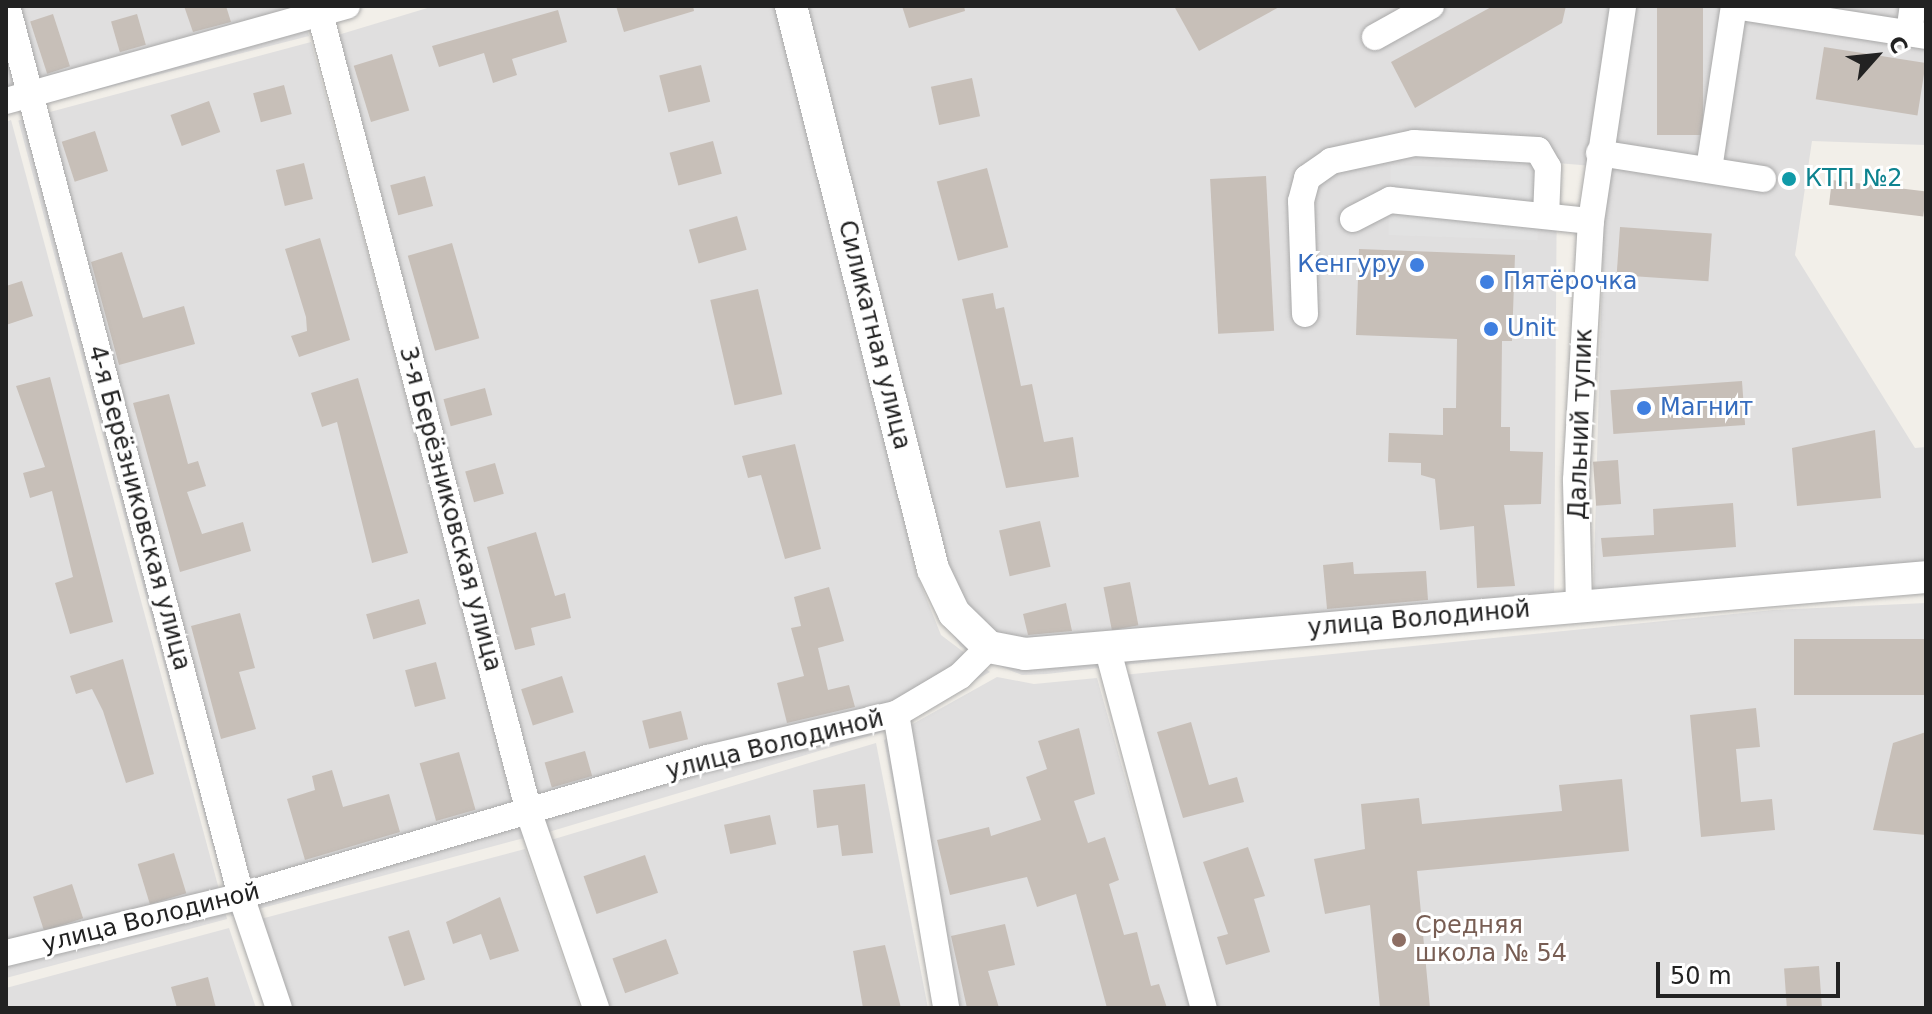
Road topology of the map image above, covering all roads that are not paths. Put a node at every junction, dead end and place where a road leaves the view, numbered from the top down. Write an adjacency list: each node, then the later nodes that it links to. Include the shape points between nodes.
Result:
1 (7, 6): 10 (street, 4-я Берёзниковская улица)
2 (347, 6): 7 (street)
3 (791, 6): 20 (street, Силикатная улица, via 933,569 954,613)
4 (1431, 6): 9 (street)
5 (1623, 6): 11 (street, Дальний тупик)
6 (1913, 6): 8 (street)
7 (320, 10): 10 (street); 23 (street, 3-я Берёзниковская улица)
8 (1918, 35): 12 (street, via 1734,6)
9 (1375, 37)
10 (18, 98): 24 (street, 4-я Берёзниковская улица)
11 (1599, 153): 12 (street); 16 (street, Дальний тупик)
12 (1709, 169): 13 (street)
13 (1763, 179)
14 (1546, 216): 15 (street, via 1390,200 1368,205); 16 (street); 17 (street, via 1548,167 1538,150 1414,143 1331,161 1307,178 1301,201)
15 (1353, 219)
16 (1591, 221): 19 (street, Дальний тупик, via 1576,480)
17 (1305, 314)
18 (1926, 577): 19 (street, улица Володиной)
19 (1579, 605): 21 (street, улица Володиной)
20 (989, 647): 21 (street, улица Володиной, via 1025,654); 22 (street, улица Володиной, via 960,676)
21 (1107, 647): 29 (street)
22 (896, 714): 23 (street, улица Володиной, via 708,758); 28 (street)
23 (530, 816): 24 (street, улица Володиной); 27 (street, 3-я Берёзниковская улица)
24 (241, 896): 25 (street, улица Володиной); 26 (street, 4-я Берёзниковская улица)
25 (6, 953)
26 (279, 1008)
27 (596, 1008)
28 (946, 1008)
29 (1204, 1008)

